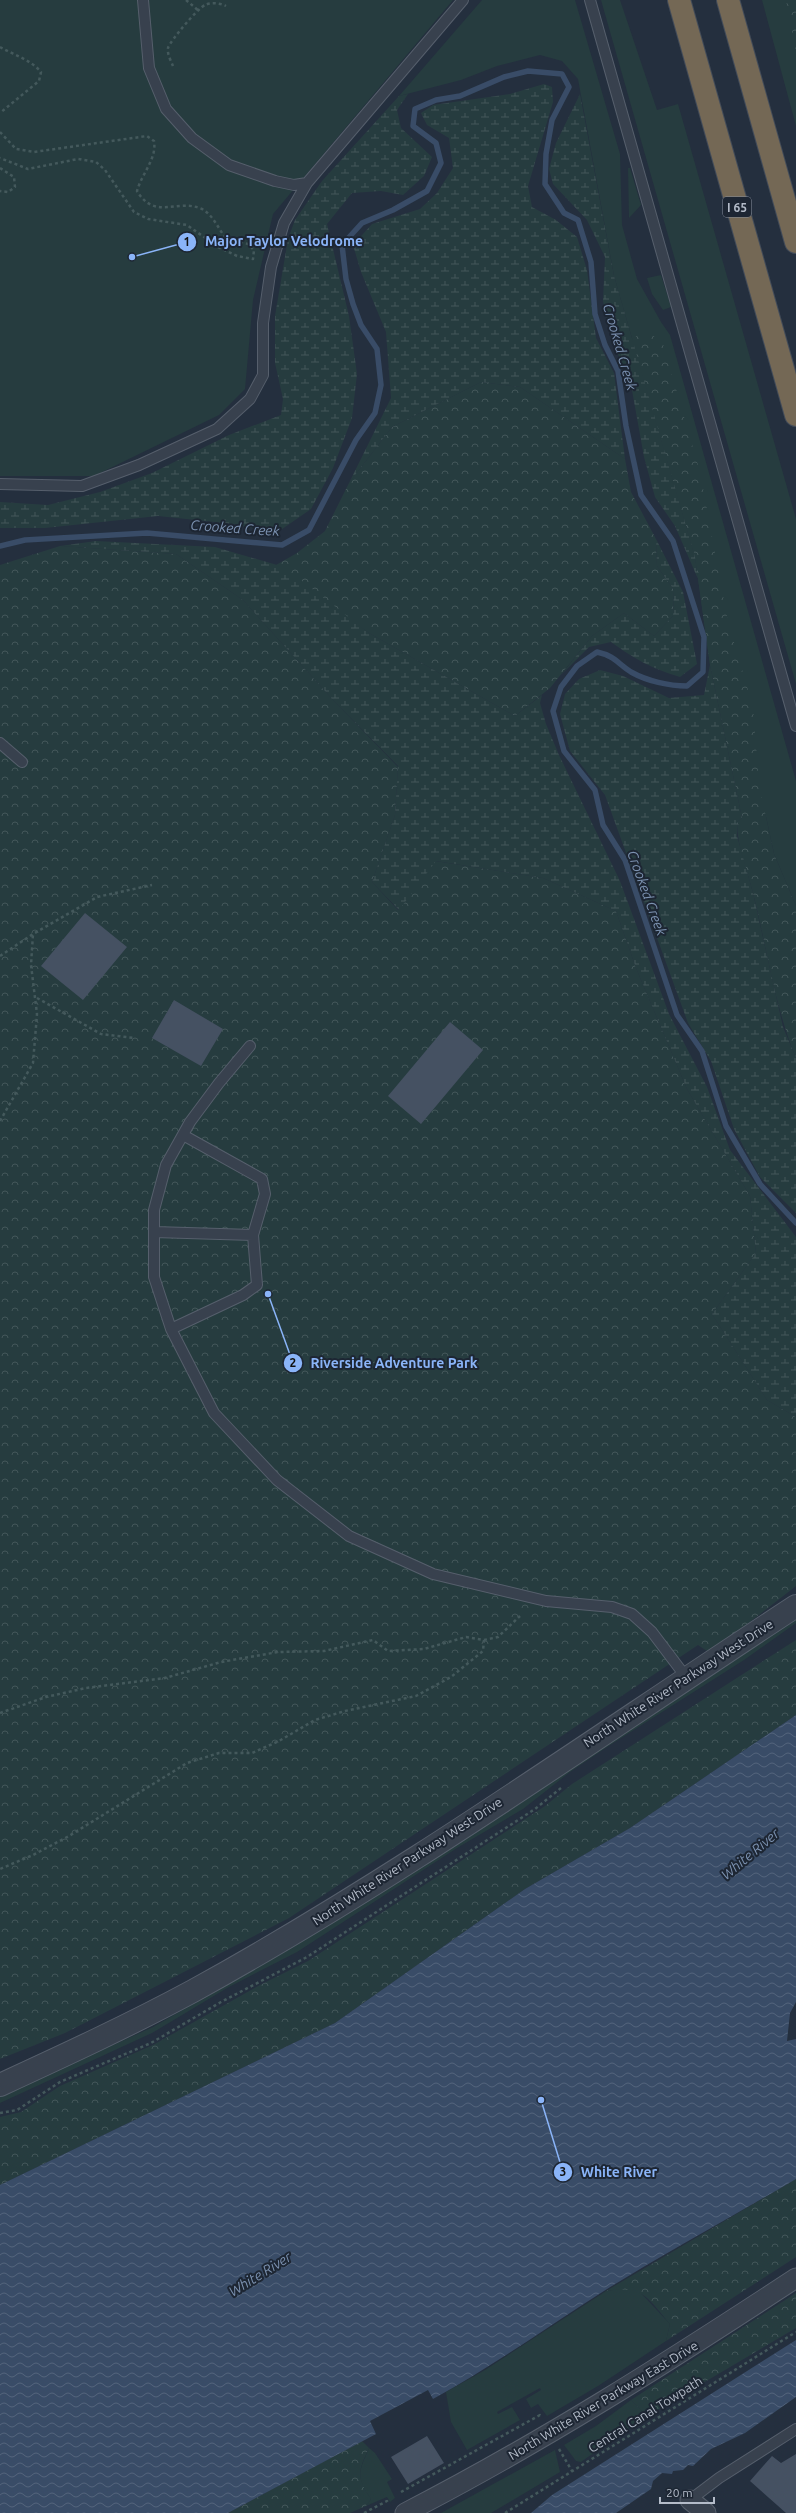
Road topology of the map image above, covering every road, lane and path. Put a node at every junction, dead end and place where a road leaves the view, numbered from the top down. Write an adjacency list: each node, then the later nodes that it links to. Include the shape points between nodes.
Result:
1 (143, 0): 15 (lane, via 149,68 166,109 192,138 229,165 275,181 294,185)
2 (186, 0): 8 (path)
3 (463, 0): 15 (lane)
4 (590, 0): 20 (lane)
5 (679, 0): 18 (highway, I 65)
6 (728, 0): 17 (highway)
7 (226, 6): 8 (path, via 215,3 204,5)
8 (198, 11): 10 (path, via 168,48)
9 (0, 47): 11 (path, via 34,64 41,72 39,81)
10 (173, 66)
11 (0, 113)
12 (0, 132): 13 (path, via 16,150 34,152 147,136 154,141 156,152 137,191 143,200 156,207 201,209 211,216 225,237 248,244 254,250 253,259 238,256 218,247 187,225 148,219 134,212 105,170 96,162 78,159 28,169)
13 (0, 158)
14 (0, 168): 16 (path, via 14,177 15,187 8,192)
15 (307, 183): 19 (lane, via 284,223 271,267 263,323 263,375 250,399 239,410 218,429 140,465 82,486)
16 (0, 191)
17 (796, 242)
18 (796, 415)
19 (0, 484)
20 (796, 726)
21 (0, 743): 22 (lane)
22 (22, 762)
23 (152, 885): 24 (path, via 97,897)
24 (33, 934): 25 (path); 26 (path, via 31,965)
25 (0, 956)
26 (37, 998): 27 (path, via 101,1034); 29 (path, via 33,1064)
27 (134, 1038)
28 (250, 1046): 30 (lane, via 219,1083)
29 (0, 1122)
30 (183, 1135): 31 (lane, via 166,1165 154,1210); 32 (lane, via 262,1179 265,1194)
31 (154, 1232): 32 (lane); 33 (lane, via 154,1277)
32 (253, 1235): 33 (lane, via 257,1285 243,1295)
33 (171, 1329): 37 (lane, via 214,1412 277,1480 349,1536 433,1574 546,1601 612,1607 632,1614 652,1632)
34 (796, 1606): 37 (street, North White River Parkway West Drive)
35 (520, 1616): 36 (path, via 498,1637)
36 (484, 1640): 38 (path, via 466,1637 424,1649 388,1651 373,1640 324,1651 278,1652 221,1662 165,1678 86,1688); 39 (path, via 483,1651 451,1677 416,1696 315,1720 279,1742 252,1753 219,1753 187,1764 69,1836)
37 (686, 1677): 40 (street, North White River Parkway West Drive, via 308,1925 162,2007)
38 (0, 1713)
39 (0, 1869)
40 (0, 2085)
41 (796, 2278): 45 (street, North White River Parkway East Drive, via 635,2383 521,2451)
42 (796, 2332): 47 (path, Central Canal Towpath)
43 (796, 2429): 44 (lane, via 719,2478)
44 (690, 2500): 48 (street)
45 (398, 2510): 46 (path, via 387,2502)
46 (364, 2513)
47 (505, 2513)
48 (706, 2513)

